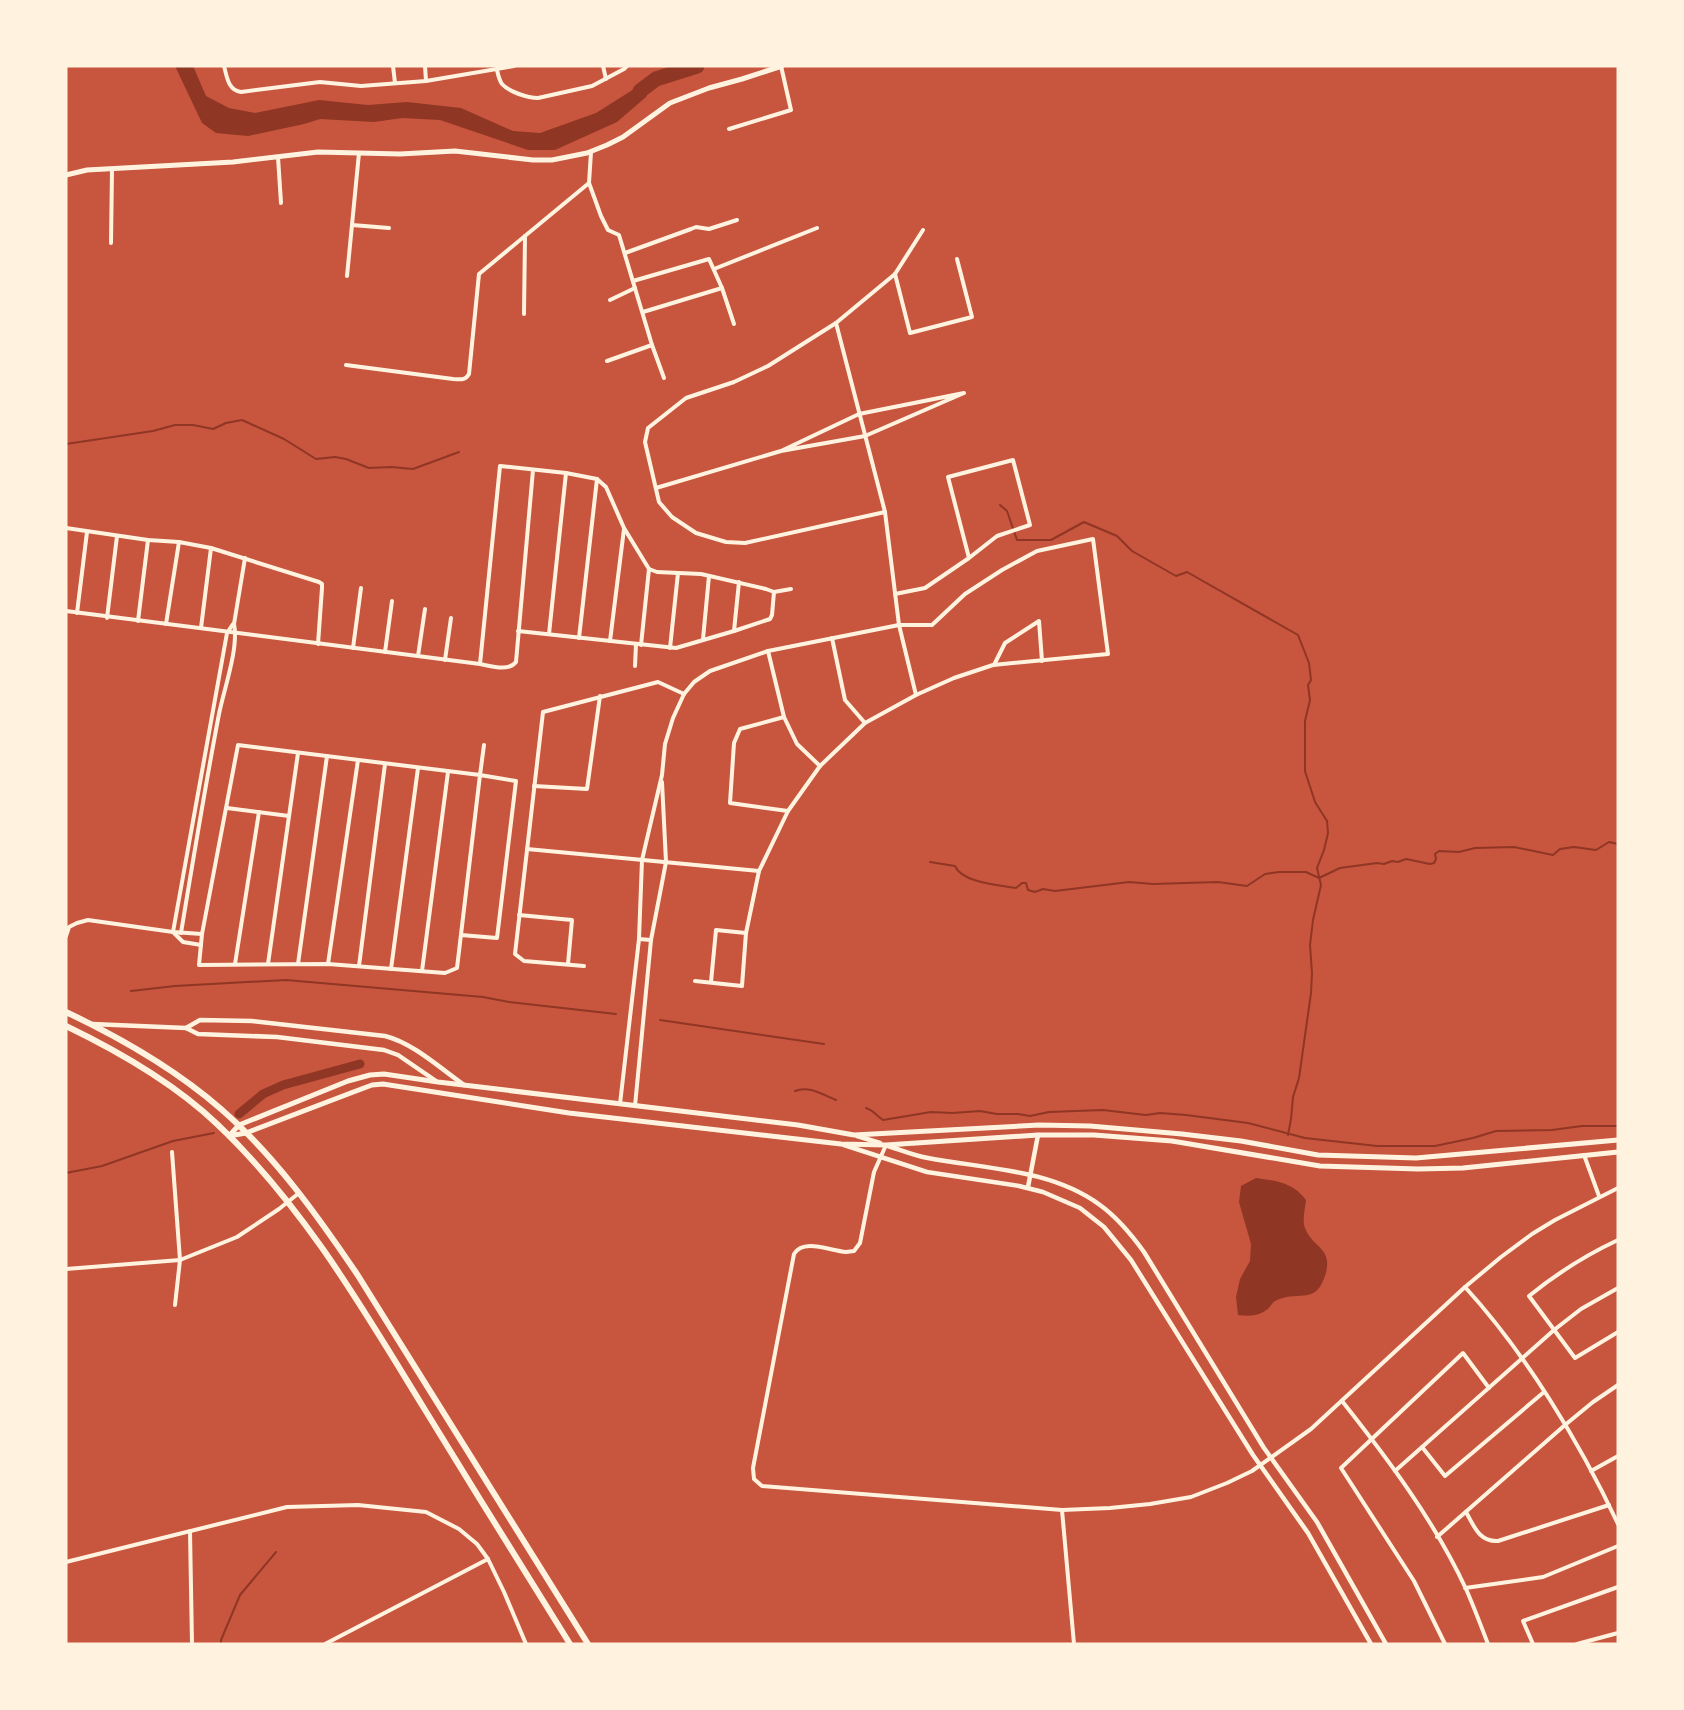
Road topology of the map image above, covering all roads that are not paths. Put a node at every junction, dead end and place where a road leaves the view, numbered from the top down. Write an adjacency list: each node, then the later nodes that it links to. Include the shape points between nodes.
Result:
1 (224, 66): 11 (street, via 235,91 320,82 361,86)
2 (393, 66): 11 (street)
3 (425, 66): 10 (street)
4 (514, 66): 8 (street)
5 (603, 66): 9 (street)
6 (627, 66): 9 (street)
7 (781, 66): 12 (street, via 791,110); 13 (main road, via 670,103 623,137)
8 (497, 70): 9 (street, via 506,88 534,98 592,86); 10 (street)
9 (606, 79)
10 (426, 81): 11 (street)
11 (395, 83)
12 (729, 129)
13 (591, 152): 14 (main road, via 552,160 455,151); 18 (street)
14 (359, 153): 15 (main road, via 318,152); 21 (street)
15 (278, 157): 16 (main road); 19 (street)
16 (112, 169): 17 (main road); 26 (street)
17 (66, 175)
18 (589, 183): 25 (street); 27 (street, via 608,230 620,235)
19 (281, 202)
20 (737, 220): 27 (street, via 709,229 691,228)
21 (352, 225): 22 (street); 31 (street)
22 (389, 228)
23 (817, 228): 29 (street)
24 (923, 231): 30 (street)
25 (525, 236): 37 (street); 42 (street, via 479,274 467,378)
26 (111, 243)
27 (625, 253): 32 (street)
28 (957, 258): 30 (street, via 972,317 910,333)
29 (714, 269): 32 (street, via 707,259); 34 (street)
30 (895, 274): 38 (street)
31 (347, 276)
32 (633, 282): 33 (street)
33 (635, 288): 35 (street); 36 (street)
34 (722, 288): 36 (street); 39 (street)
35 (610, 300)
36 (643, 312): 40 (street)
37 (524, 314)
38 (836, 323): 44 (street); 50 (street, via 768,366 686,398 648,428 645,442)
39 (734, 324)
40 (652, 345): 41 (street); 43 (street)
41 (607, 361)
42 (346, 365)
43 (664, 378)
44 (860, 414): 45 (street); 45 (street, via 964,393); 46 (street)
45 (865, 436): 46 (street); 51 (street)
46 (781, 451): 50 (street)
47 (533, 470): 48 (street); 80 (street); 98 (street, via 500,466)
48 (566, 473): 49 (street); 84 (street)
49 (597, 478): 53 (street, via 606,487); 85 (street)
50 (656, 488): 51 (street, via 659,502 672,517 696,533 726,542 745,543)
51 (885, 512): 68 (street)
52 (66, 528): 54 (street)
53 (624, 528): 61 (street); 88 (street)
54 (87, 532): 55 (street); 72 (street)
55 (117, 536): 56 (street); 73 (street)
56 (148, 540): 57 (street); 75 (street)
57 (178, 542): 58 (street); 76 (street)
58 (211, 548): 59 (street); 79 (street)
59 (245, 558): 77 (street); 89 (street, via 322,584)
60 (969, 558): 60 (street, via 997,536 1030,525 1013,460 948,477); 68 (street, via 925,588)
61 (649, 569): 62 (street); 90 (street)
62 (678, 573): 63 (street); 92 (street)
63 (709, 576): 64 (street); 87 (street)
64 (739, 582): 67 (street); 81 (street)
65 (361, 588): 91 (street)
66 (791, 589): 67 (street)
67 (774, 592): 81 (street, via 770,619)
68 (895, 594): 78 (street)
69 (392, 601): 94 (street)
70 (425, 609): 95 (street)
71 (66, 612): 72 (street)
72 (76, 613): 73 (street)
73 (107, 618): 75 (street)
74 (451, 618): 96 (street)
75 (138, 621): 76 (street)
76 (166, 624): 79 (street)
77 (234, 624): 82 (street); 83 (street)
78 (899, 625): 86 (street); 97 (street, via 932,625 965,594 1036,551 1093,538 1108,654); 102 (street)
79 (201, 628): 82 (street)
80 (518, 631): 84 (street); 98 (street, via 513,666)
81 (734, 631): 87 (street)
82 (227, 633): 83 (street); 126 (street)
83 (236, 633): 89 (street); 127 (street)
84 (549, 634): 85 (street)
85 (579, 638): 88 (street)
86 (832, 638): 93 (street); 105 (street, via 845,700)
87 (703, 639): 92 (street)
88 (610, 641): 90 (street)
89 (318, 644): 91 (street)
90 (639, 645): 92 (street); 100 (street)
91 (353, 648): 94 (street)
92 (670, 648)
93 (768, 651): 101 (street, via 710,672); 104 (street)
94 (385, 652): 95 (street)
95 (418, 656): 96 (street)
96 (445, 660): 98 (street)
97 (1042, 661): 99 (street); 99 (street, via 1039,621 1005,643)
98 (480, 664)
99 (993, 665): 102 (street)
100 (635, 666)
101 (684, 694): 103 (street, via 658,682); 114 (street, via 665,744)
102 (916, 695): 105 (street)
103 (600, 696): 116 (street, via 543,712); 116 (street, via 587,789)
104 (784, 717): 111 (street, via 797,744); 118 (street, via 740,729 734,743 730,804)
105 (865, 723): 111 (street)
106 (484, 745): 115 (street)
107 (298, 753): 108 (street); 117 (street, via 238,745); 120 (street)
108 (327, 756): 109 (street); 137 (street)
109 (358, 760): 110 (street); 138 (street)
110 (385, 764): 112 (street); 140 (street)
111 (820, 766): 118 (street)
112 (418, 768): 113 (street); 142 (street)
113 (448, 772): 115 (street); 143 (street)
114 (662, 775): 122 (street); 123 (street)
115 (480, 776): 130 (street); 130 (street, via 516,782 497,939)
116 (534, 786): 121 (street)
117 (227, 808): 119 (street); 129 (street)
118 (788, 811): 124 (street)
119 (259, 812): 120 (street); 135 (street)
120 (289, 816): 136 (street)
121 (527, 849): 122 (street); 125 (street)
122 (642, 860): 123 (street); 132 (street)
123 (666, 862): 124 (street); 133 (street)
124 (759, 871): 128 (street)
125 (519, 915): 139 (street, via 515,954 524,961); 139 (street, via 572,920)
126 (173, 932): 127 (street); 131 (street, via 88,920 69,927); 134 (street, via 183,942)
127 (181, 933): 129 (street)
128 (746, 933): 145 (street, via 716,930); 145 (street, via 742,986)
129 (202, 934): 134 (street)
130 (461, 935): 143 (street, via 457,968 445,974)
131 (66, 936)
132 (639, 939): 133 (street); 152 (street)
133 (651, 940): 153 (street)
134 (201, 945): 135 (street, via 199,965)
135 (235, 964): 136 (street)
136 (268, 964): 137 (street)
137 (298, 964): 138 (street)
138 (328, 964): 140 (street)
139 (568, 964): 141 (street)
140 (359, 966): 142 (street)
141 (584, 966)
142 (391, 969): 143 (street)
143 (422, 971)
144 (695, 981): 145 (street)
145 (711, 982)
146 (66, 1012): 147 (main road)
147 (91, 1024): 149 (street); 154 (main road, via 166,1066)
148 (66, 1026): 158 (main road, via 157,1078)
149 (186, 1028): 150 (street, via 198,1034 277,1037 384,1050); 151 (street, via 200,1020 252,1022 385,1036 411,1048)
150 (438, 1082): 151 (main road); 154 (main road, via 370,1075)
151 (464, 1085): 152 (main road)
152 (620, 1104): 153 (main road)
153 (635, 1106): 156 (main road)
154 (239, 1125): 155 (main road); 158 (main road)
155 (246, 1133): 158 (main road); 160 (main road, via 376,1084 569,1113); 169 (main road)
156 (854, 1135): 159 (main road, via 1090,1126 1182,1134 1318,1155 1416,1158); 161 (street)
157 (1038, 1135): 161 (main road); 164 (main road, via 1172,1141 1320,1166 1463,1168); 166 (street)
158 (229, 1136): 171 (main road)
159 (1618, 1140)
160 (841, 1144): 161 (main road); 165 (street)
161 (886, 1145): 165 (street); 166 (street, via 925,1158)
162 (172, 1152): 173 (street)
163 (1618, 1152): 164 (main road)
164 (1584, 1154): 170 (street)
165 (880, 1157): 167 (street, via 927,1172); 194 (street, via 857,1248 846,1252 805,1246 794,1254 753,1464 754,1479 766,1487)
166 (1030, 1175): 167 (street); 189 (street, via 1092,1199 1133,1237)
167 (1028, 1187): 190 (street, via 1080,1208 1118,1242)
168 (1618, 1188): 170 (street)
169 (299, 1193): 171 (street); 209 (main road, via 357,1274)
170 (1599, 1196): 175 (street, via 1532,1234)
171 (288, 1202): 173 (street, via 237,1237); 208 (main road, via 351,1291)
172 (1618, 1240): 178 (street, via 1580,1260 1529,1296)
173 (180, 1260): 174 (street); 177 (street)
174 (66, 1269)
175 (1465, 1287): 180 (street); 184 (street)
176 (1618, 1288): 178 (street)
177 (175, 1305)
178 (1554, 1330): 179 (street, via 1575,1358); 180 (street)
179 (1618, 1332)
180 (1522, 1359): 182 (street); 183 (street)
181 (1618, 1385): 185 (street)
182 (1489, 1388): 186 (street, via 1463,1353); 187 (street)
183 (1544, 1392): 185 (street); 187 (street, via 1445,1476)
184 (1342, 1401): 186 (street); 189 (street)
185 (1565, 1425): 191 (street); 195 (street)
186 (1372, 1439): 192 (street); 213 (street, via 1341,1468 1414,1581)
187 (1422, 1447): 192 (street)
188 (1618, 1456): 191 (street)
189 (1271, 1458): 190 (street); 212 (street, via 1317,1522)
190 (1260, 1466): 194 (street, via 1191,1497); 211 (street, via 1308,1533)
191 (1591, 1471): 193 (street)
192 (1395, 1472): 198 (street)
193 (1610, 1505): 195 (street, via 1498,1541 1484,1539); 196 (street)
194 (1062, 1510): 210 (street)
195 (1466, 1512): 198 (street)
196 (1618, 1524)
197 (190, 1531): 200 (street, via 287,1507 358,1505 426,1512 459,1529); 201 (street); 205 (street)
198 (1437, 1537): 203 (street)
199 (1618, 1546): 203 (street, via 1543,1577)
200 (488, 1559): 206 (street); 207 (street)
201 (66, 1562)
202 (1618, 1587): 215 (street, via 1523,1621)
203 (1465, 1588): 214 (street)
204 (1618, 1633): 216 (street)
205 (192, 1644)
206 (325, 1644)
207 (526, 1644)
208 (570, 1644)
209 (588, 1644)
210 (1074, 1644)
211 (1371, 1644)
212 (1386, 1644)
213 (1444, 1644)
214 (1488, 1644)
215 (1533, 1644)
216 (1577, 1644)

